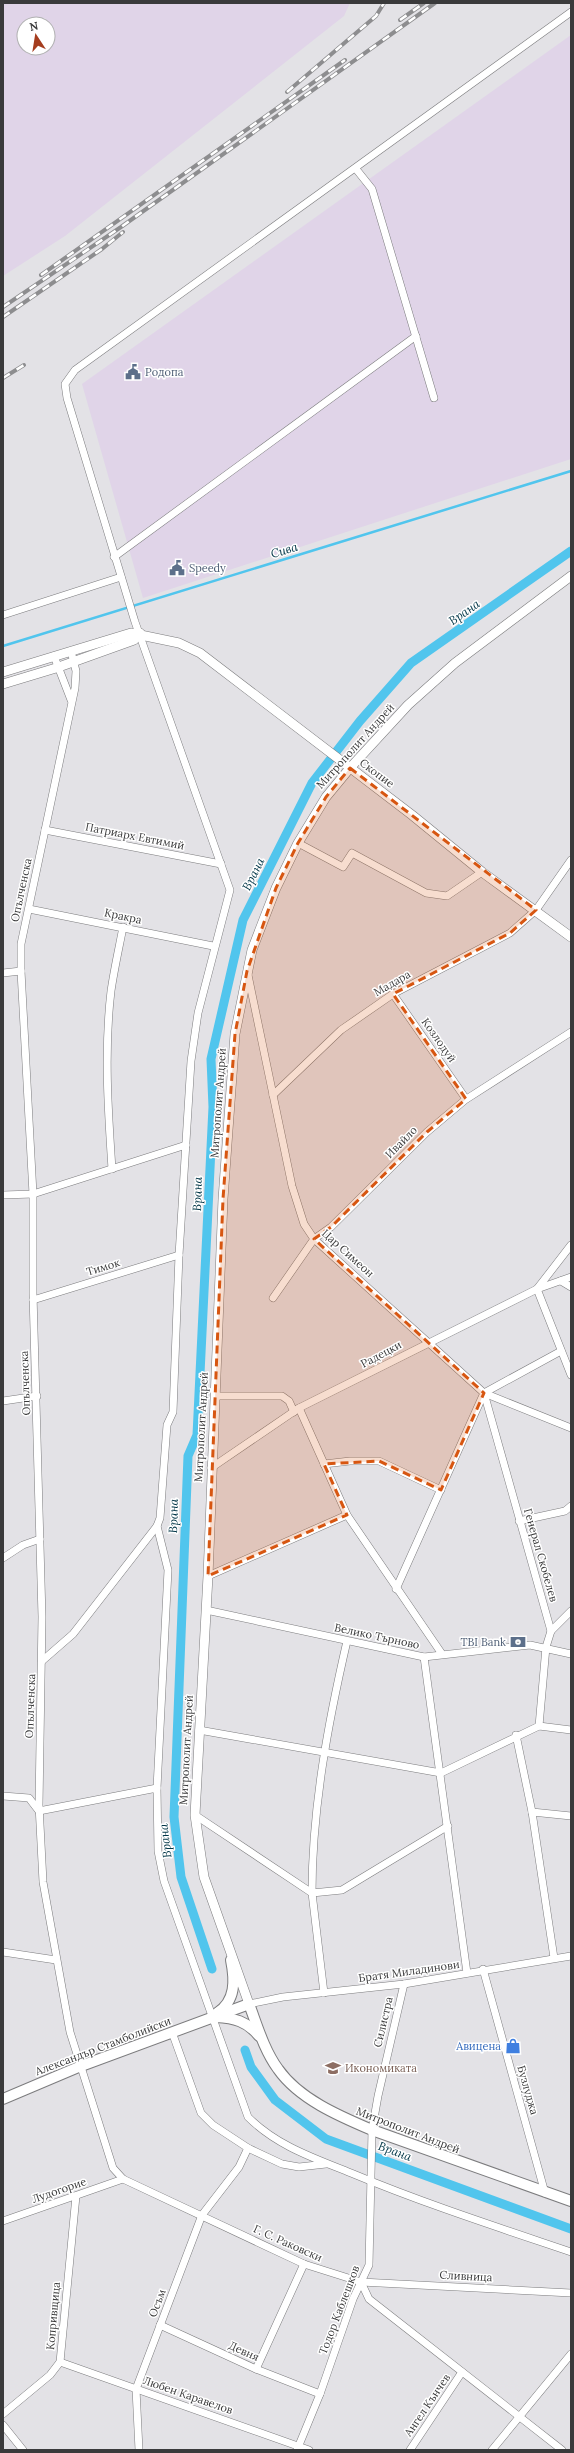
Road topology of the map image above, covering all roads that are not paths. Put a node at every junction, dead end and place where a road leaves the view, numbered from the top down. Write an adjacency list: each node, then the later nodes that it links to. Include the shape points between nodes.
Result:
1 (571, 12): 2 (street)
2 (356, 169): 3 (street, via 372,189); 5 (street, via 75,370 65,384)
3 (416, 336): 4 (street); 5 (street)
4 (434, 398)
5 (114, 557): 7 (street)
6 (571, 576): 17 (street, Митрополит Андрей, via 455,663 408,705)
7 (121, 577): 8 (street); 9 (street)
8 (3, 615)
9 (140, 633): 10 (street, via 131,633); 12 (street, via 134,640); 17 (street, Скопие, via 179,643 200,653); 21 (street)
10 (71, 651): 11 (street); 12 (street, Опълченска)
11 (54, 656): 13 (street); 14 (street)
12 (74, 662): 13 (street); 16 (street, Опълченска, via 76,679)
13 (56, 668): 15 (street); 16 (street)
14 (3, 672)
15 (3, 684)
16 (71, 700): 18 (street, Опълченска)
17 (347, 766): 19 (street, Митрополит Андрей); 22 (street, Скопие)
18 (46, 830): 21 (street, Патриарх Евтимий); 23 (street, Опълченска)
19 (298, 843): 22 (street, via 343,867 352,853 426,893 447,896); 29 (street, Митрополит Андрей, via 252,950)
20 (571, 860): 24 (street, Мадара)
21 (221, 864): 27 (street, via 230,890)
22 (482, 872): 24 (street, Скопие)
23 (29, 909): 25 (street, Кракра); 28 (street, Опълченска, via 21,944)
24 (536, 910): 26 (street, Скопие); 31 (street, Мадара, via 510,933)
25 (123, 927): 27 (street, Кракра); 36 (street, via 111,991 107,1042)
26 (571, 937)
27 (213, 946): 35 (street, via 198,1013 191,1061)
28 (21, 971): 30 (street); 37 (street, Опълченска)
29 (247, 971): 33 (street, Цар Симеон); 53 (street, Митрополит Андрей, via 235,1034 223,1199)
30 (3, 973)
31 (393, 994): 33 (street, Мадара, via 341,1030); 34 (street, Козлодуй)
32 (571, 1032): 34 (street, Ивайло)
33 (273, 1095): 39 (street, Цар Симеон, via 292,1186 304,1224)
34 (466, 1099): 39 (street, Ивайло, via 427,1132 331,1227)
35 (186, 1145): 36 (street); 41 (street)
36 (112, 1169): 37 (street)
37 (33, 1194): 38 (street); 47 (street, Опълченска)
38 (3, 1195)
39 (314, 1239): 46 (street, Ивайло); 48 (street, Цар Симеон)
40 (571, 1245): 45 (street)
41 (179, 1255): 47 (street, Тимок); 63 (street, via 173,1412 167,1425 160,1518)
42 (571, 1277): 43 (street, Радецки)
43 (561, 1281): 44 (street); 45 (street, Радецки)
44 (571, 1287)
45 (536, 1289): 48 (street, Радецки); 49 (street)
46 (273, 1298)
47 (33, 1300): 52 (street, Опълченска)
48 (429, 1341): 51 (street, Цар Симеон); 55 (street, Радецки)
49 (561, 1351): 50 (street); 51 (street)
50 (571, 1375)
51 (484, 1393): 56 (street, Цар Симеон); 59 (street); 62 (street, Генерал Скобелев)
52 (37, 1396): 54 (street); 64 (street, Опълченска)
53 (215, 1396): 55 (street, via 282,1396); 58 (street, Митрополит Андрей)
54 (3, 1401)
55 (296, 1410): 57 (street); 58 (street, Радецки)
56 (571, 1428)
57 (324, 1464): 59 (street, via 379,1461); 61 (street)
58 (211, 1468): 66 (street, Митрополит Андрей)
59 (441, 1490): 67 (street)
60 (571, 1506): 62 (street, via 565,1511)
61 (347, 1515): 66 (street); 67 (street)
62 (519, 1521): 70 (street, Генерал Скобелев)
63 (157, 1526): 76 (street, via 73,1634); 83 (street, via 168,1570)
64 (40, 1539): 65 (street, via 23,1544); 76 (street, Опълченска)
65 (3, 1558)
66 (208, 1576): 68 (street, Митрополит Андрей)
67 (396, 1589): 73 (street)
68 (206, 1610): 71 (street, Велико Търново); 78 (street, Митрополит Андрей)
69 (571, 1611): 70 (street)
70 (551, 1632): 72 (street)
71 (347, 1641): 75 (street, Велико Търново); 81 (street)
72 (546, 1647): 73 (street, Велико Търново, via 530,1645); 74 (street, Велико Търново); 77 (street)
73 (442, 1654): 75 (street, Велико Търново)
74 (571, 1654)
75 (424, 1657): 82 (street)
76 (42, 1661): 85 (street, Опълченска)
77 (539, 1726): 79 (street); 80 (street)
78 (199, 1730): 81 (street); 87 (street, Митрополит Андрей)
79 (571, 1730)
80 (516, 1735): 82 (street); 86 (street)
81 (325, 1754): 82 (street); 90 (street, via 312,1845)
82 (441, 1773): 89 (street)
83 (157, 1788): 85 (street); 101 (street, via 158,1851 164,1881)
84 (3, 1796): 85 (street, via 30,1798)
85 (39, 1811): 94 (street, Опълченска, via 44,1882)
86 (532, 1812): 88 (street); 93 (street)
87 (195, 1815): 90 (street); 95 (street, Митрополит Андрей, via 204,1877)
88 (571, 1816)
89 (448, 1826): 90 (street, via 342,1890); 97 (street)
90 (312, 1893): 99 (street)
91 (3, 1952): 94 (street)
92 (571, 1956): 93 (street, Братя Миладинови)
93 (554, 1958): 96 (street, Братя Миладинови)
94 (56, 1960): 104 (street, Опълченска, via 70,2032)
95 (231, 1960): 100 (street, Митрополит Андрей); 101 (main road, via 234,1988 224,2007)
96 (484, 1969): 97 (street, Братя Миладинови); 112 (street, Бузлуджа)
97 (467, 1973): 98 (street, Братя Миладинови)
98 (404, 1984): 99 (street, Братя Миладинови); 106 (street, Силистра, via 378,2096)
99 (324, 1993): 100 (street, Братя Миладинови)
100 (249, 2004): 101 (main road, Александър Стамболийски); 103 (main road, Митрополит Андрей)
101 (212, 2016): 102 (main road, Александър Стамболийски); 103 (main road, via 241,2020 253,2028); 108 (street, via 248,2117 263,2132 301,2154)
102 (172, 2032): 104 (main road, Александър Стамболийски); 107 (street, via 201,2113 213,2125)
103 (265, 2045): 106 (main road, Митрополит Андрей, via 278,2069 297,2089)
104 (81, 2066): 105 (main road, Александър Стамболийски); 110 (street, Г. С. Раковски, via 113,2168)
105 (3, 2099)
106 (372, 2134): 109 (street, Силистра); 112 (main road, Митрополит Андрей)
107 (248, 2148): 108 (street, via 282,2164 299,2167); 115 (street, Осъм, via 239,2167)
108 (328, 2164): 111 (street)
109 (370, 2172): 111 (street, Тодор Каблешков)
110 (123, 2179): 113 (street, Лудогорие); 115 (street, Г. С. Раковски)
111 (370, 2181): 117 (street); 119 (street, Тодор Каблешков, via 369,2265)
112 (546, 2193): 114 (main road, Митрополит Андрей)
113 (76, 2196): 116 (street, Лудогорие); 123 (street, Копривщица)
114 (571, 2201)
115 (202, 2216): 118 (street, Г. С. Раковски); 121 (street, Осъм)
116 (3, 2221)
117 (571, 2252)
118 (304, 2264): 119 (street, Г. С. Раковски); 124 (street)
119 (360, 2282): 120 (street, Сливница); 125 (street, via 369,2298); 128 (street, Тодор Каблешков)
120 (571, 2293)
121 (160, 2325): 124 (street, Девня); 127 (street, Осъм)
122 (571, 2354): 131 (street)
123 (60, 2362): 126 (street, Любен Каравелов); 130 (street, Копривщица, via 50,2375)
124 (256, 2369): 128 (street, Девня)
125 (462, 2372): 131 (street); 137 (street, Ангел Кънчев)
126 (129, 2386): 127 (street, Любен Каравелов); 129 (street, Осъм)
127 (136, 2389): 129 (street, Осъм); 133 (street, Любен Каравелов)
128 (320, 2394): 133 (street, Тодор Каблешков)
129 (136, 2399): 135 (street, Осъм)
130 (3, 2414)
131 (519, 2416): 138 (street); 139 (street)
132 (3, 2426): 134 (street)
133 (298, 2448): 136 (street, Любен Каравелов)
134 (24, 2450)
135 (139, 2450)
136 (309, 2450)
137 (410, 2450)
138 (492, 2450)
139 (562, 2450)

